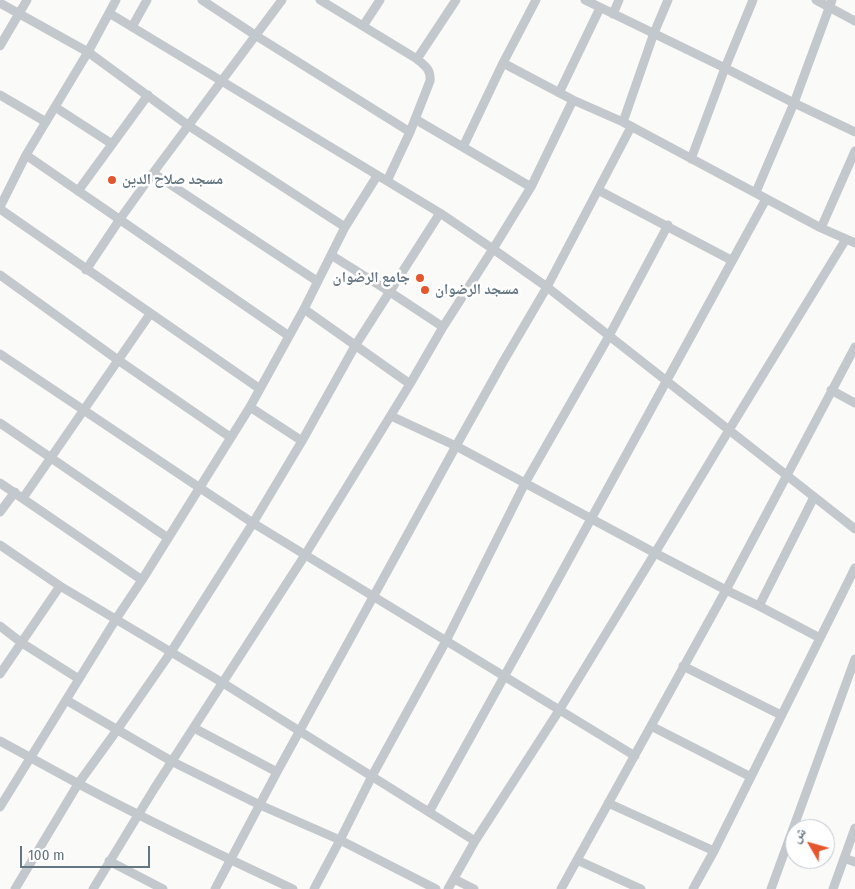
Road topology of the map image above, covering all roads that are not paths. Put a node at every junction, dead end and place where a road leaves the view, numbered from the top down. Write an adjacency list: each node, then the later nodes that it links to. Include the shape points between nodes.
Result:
1 (26, 0): 18 (street)
2 (116, 0): 19 (street)
3 (147, 0): 23 (street)
4 (202, 0): 25 (street)
5 (282, 0): 25 (street)
6 (320, 0): 22 (street)
7 (380, 0): 22 (street)
8 (456, 0): 28 (street)
9 (536, 0): 29 (street)
10 (585, 0): 17 (street)
11 (619, 0): 20 (street)
12 (668, 0): 24 (street)
13 (753, 0): 30 (street)
14 (816, 0): 16 (street)
15 (0, 3): 18 (street)
16 (831, 3): 21 (street); 36 (street)
17 (600, 8): 20 (street); 32 (street)
18 (18, 14): 26 (street); 27 (street)
19 (109, 14): 23 (street); 27 (street)
20 (613, 14): 24 (street)
21 (855, 21)
22 (363, 26): 28 (street)
23 (132, 27): 31 (street)
24 (654, 33): 30 (street); 40 (street)
25 (255, 35): 31 (street); 42 (street)
26 (0, 46)
27 (88, 52): 34 (street); 37 (street)
28 (417, 59): 38 (street, via 427,67 430,81)
29 (503, 63): 32 (street); 45 (street)
30 (725, 68): 36 (street); 48 (street)
31 (221, 81): 41 (street); 50 (street)
32 (560, 93): 35 (street)
33 (0, 94): 39 (street)
34 (148, 95): 41 (street); 44 (street)
35 (573, 100): 40 (street); 52 (street)
36 (794, 103): 43 (street); 55 (street)
37 (55, 107): 39 (street); 44 (street)
38 (414, 119): 42 (street); 45 (street)
39 (46, 122): 47 (street)
40 (627, 124): 48 (street); 53 (street)
41 (189, 126): 49 (street); 61 (street)
42 (410, 132): 51 (street)
43 (855, 132)
44 (112, 144): 54 (street)
45 (463, 147): 52 (street)
46 (855, 151): 62 (street)
47 (26, 155): 54 (street); 57 (street)
48 (692, 159): 55 (street)
49 (153, 174): 59 (street); 69 (street)
50 (377, 176): 51 (street); 61 (street)
51 (387, 181): 58 (street)
52 (531, 187): 64 (street)
53 (598, 190): 60 (street); 70 (street)
54 (78, 191): 59 (street)
55 (756, 192): 56 (street)
56 (766, 199): 62 (street); 66 (street)
57 (0, 208): 67 (street)
58 (440, 213): 64 (street); 71 (street)
59 (120, 219): 67 (street); 75 (street)
60 (668, 226): 66 (street); 76 (street)
61 (345, 227): 65 (street)
62 (821, 228): 63 (street)
63 (851, 241): 90 (street)
64 (493, 249): 70 (street); 74 (street)
65 (331, 255): 69 (street); 71 (street)
66 (731, 260): 81 (street)
67 (86, 270): 73 (street)
68 (0, 275): 80 (street)
69 (317, 281): 72 (street)
70 (547, 287): 76 (street); 93 (street)
71 (390, 292): 74 (street); 77 (street)
72 (304, 309): 75 (street); 77 (street)
73 (150, 314): 80 (street); 83 (street)
74 (443, 327): 82 (street)
75 (290, 336): 83 (street)
76 (609, 336): 81 (street); 96 (street)
77 (355, 346): 82 (street); 92 (street)
78 (855, 346): 84 (street)
79 (0, 354): 87 (street)
80 (118, 360): 87 (street); 91 (street)
81 (667, 381): 90 (street); 103 (street)
82 (410, 384): 88 (street)
83 (260, 390): 86 (street)
84 (831, 390): 85 (street); 95 (street)
85 (855, 403)
86 (250, 407): 91 (street); 92 (street)
87 (84, 410): 94 (street); 98 (street)
88 (391, 416): 93 (street); 109 (street)
89 (0, 423): 94 (street)
90 (729, 430): 95 (street); 108 (street)
91 (230, 437): 98 (street)
92 (302, 441): 104 (street)
93 (456, 446): 96 (street); 114 (street)
94 (51, 458): 100 (street); 106 (street)
95 (786, 475): 101 (street); 113 (street)
96 (525, 482): 103 (street); 119 (street)
97 (0, 483): 99 (street)
98 (200, 488): 104 (street); 106 (street)
99 (15, 492): 100 (street); 102 (street)
100 (23, 498): 111 (street)
101 (814, 498): 105 (street); 115 (street)
102 (0, 512)
103 (591, 518): 108 (street); 125 (street)
104 (253, 523): 109 (street); 121 (street)
105 (855, 530)
106 (168, 538): 111 (street)
107 (0, 545): 112 (street)
108 (655, 553): 113 (street); 129 (street)
109 (305, 555): 114 (street); 127 (street)
110 (855, 568): 118 (street)
111 (142, 580): 116 (street)
112 (60, 586): 116 (street); 120 (street)
113 (726, 590): 115 (street); 123 (street)
114 (374, 596): 119 (street); 134 (street)
115 (759, 606): 118 (street)
116 (116, 619): 121 (street); 126 (street)
117 (0, 626): 120 (street)
118 (820, 638): 130 (street)
119 (446, 640): 125 (street); 140 (street)
120 (22, 643): 124 (street); 126 (street)
121 (171, 652): 127 (street); 133 (street)
122 (855, 659): 170 (street)
123 (683, 666): 130 (street); 131 (street)
124 (0, 674)
125 (504, 676): 129 (street); 146 (street)
126 (79, 679): 128 (street)
127 (223, 684): 132 (street); 134 (street)
128 (66, 700): 133 (street); 137 (street)
129 (560, 709): 136 (street); 150 (street)
130 (782, 715): 141 (street)
131 (651, 726): 136 (street); 141 (street)
132 (194, 728): 138 (street); 139 (street)
133 (117, 730): 138 (street); 142 (street)
134 (300, 732): 139 (street); 140 (street)
135 (0, 741): 137 (street)
136 (635, 756): 143 (street)
137 (30, 757): 142 (street); 145 (street)
138 (173, 762): 144 (street); 147 (street)
139 (277, 772): 144 (street)
140 (372, 776): 146 (street); 149 (street)
141 (751, 777): 151 (street)
142 (78, 784): 147 (street); 158 (street)
143 (608, 803): 151 (street); 154 (street)
144 (260, 805): 149 (street); 153 (street)
145 (0, 807)
146 (429, 812): 150 (street)
147 (139, 814): 153 (street); 155 (street)
148 (855, 828): 152 (street)
149 (340, 840): 163 (street); 164 (street)
150 (475, 841): 157 (street)
151 (714, 851): 169 (street)
152 (844, 858): 156 (street); 171 (street)
153 (231, 860): 161 (street); 162 (street)
154 (577, 860): 167 (street); 168 (street)
155 (109, 861): 159 (street); 160 (street)
156 (855, 862)
157 (454, 879): 165 (street); 166 (street)
158 (15, 889)
159 (92, 889)
160 (164, 889)
161 (215, 889)
162 (293, 889)
163 (314, 889)
164 (436, 889)
165 (448, 889)
166 (474, 889)
167 (561, 889)
168 (641, 889)
169 (693, 889)
170 (772, 889)
171 (833, 889)

